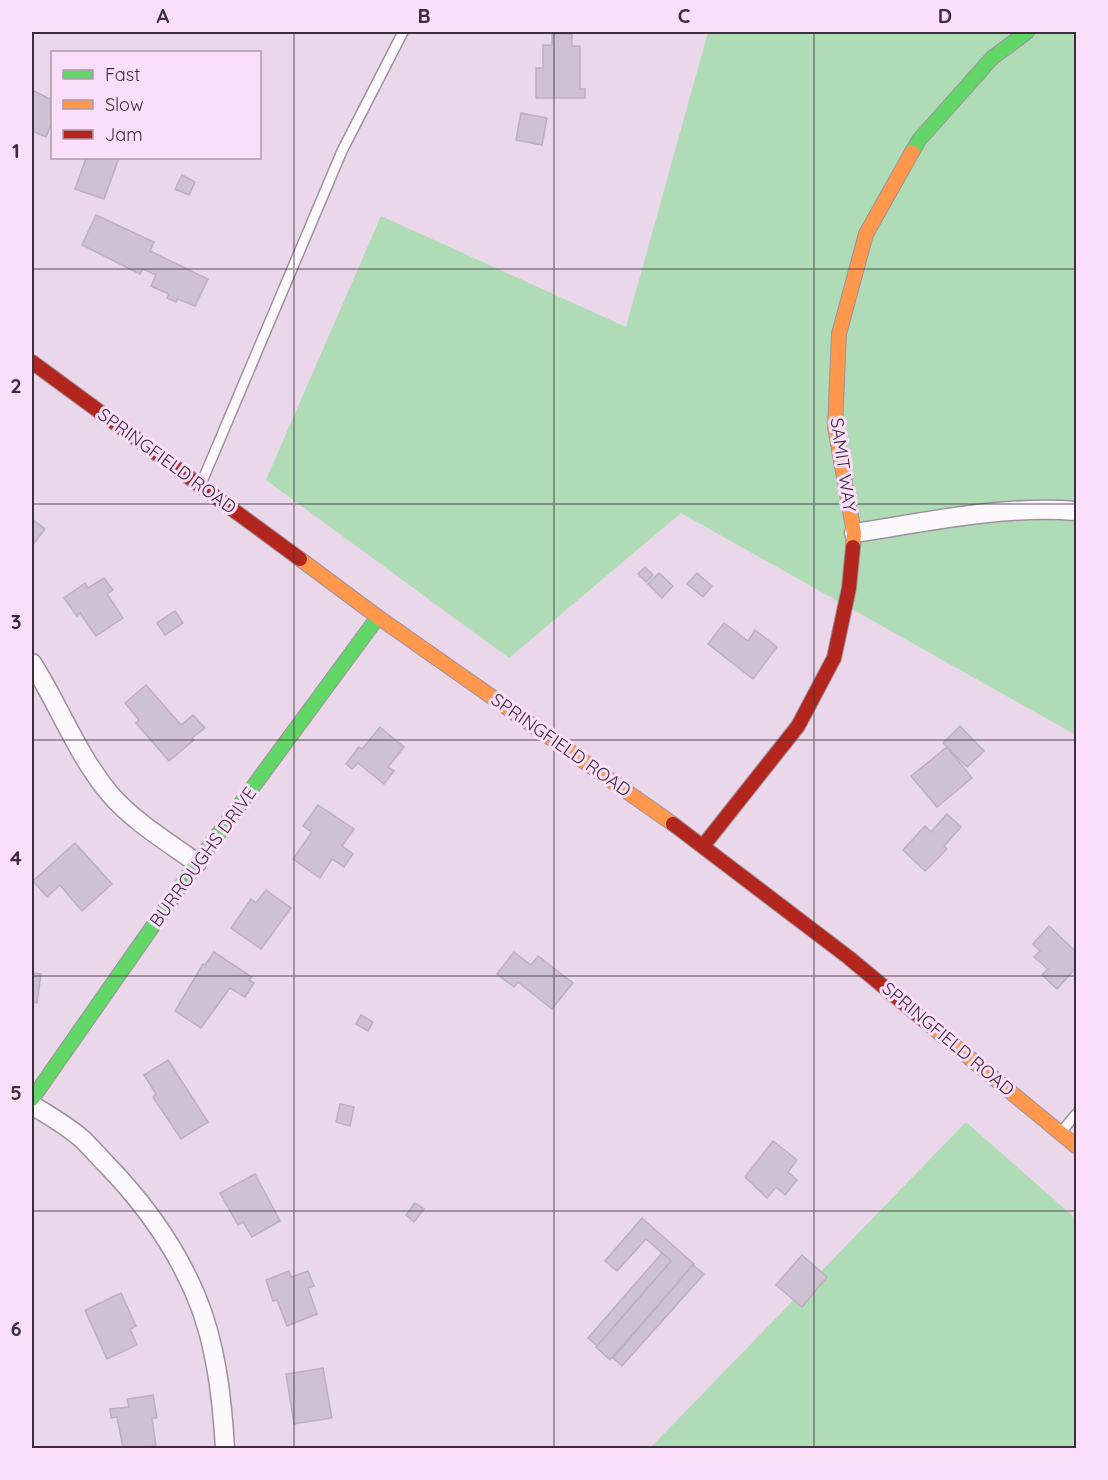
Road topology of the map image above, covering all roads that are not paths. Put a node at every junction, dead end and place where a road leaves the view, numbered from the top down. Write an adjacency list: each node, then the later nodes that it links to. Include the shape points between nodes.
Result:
1 (403, 32): 4 (lane, via 342,151)
2 (1027, 32): 6 (street, SAMIT WAY, via 992,58 920,140 866,234 838,334 835,427)
3 (32, 362): 4 (street, SPRINGFIELD ROAD)
4 (200, 486): 7 (street, SPRINGFIELD ROAD)
5 (1077, 511): 6 (street, via 1046,508)
6 (854, 533): 9 (street, SAMIT WAY, via 849,588 834,658 798,726)
7 (378, 616): 9 (street, SPRINGFIELD ROAD); 10 (street, BURROUGHS DRIVE)
8 (32, 663): 10 (street, via 81,751 110,793 130,813)
9 (703, 846): 14 (street, SPRINGFIELD ROAD, via 848,957)
10 (197, 863): 11 (street, BURROUGHS DRIVE)
11 (32, 1099)
12 (32, 1105): 16 (street, via 82,1139 125,1184 155,1220 181,1264 207,1328)
13 (1077, 1114): 14 (lane)
14 (1061, 1133): 15 (street, SPRINGFIELD ROAD)
15 (1077, 1146)
16 (225, 1449)

